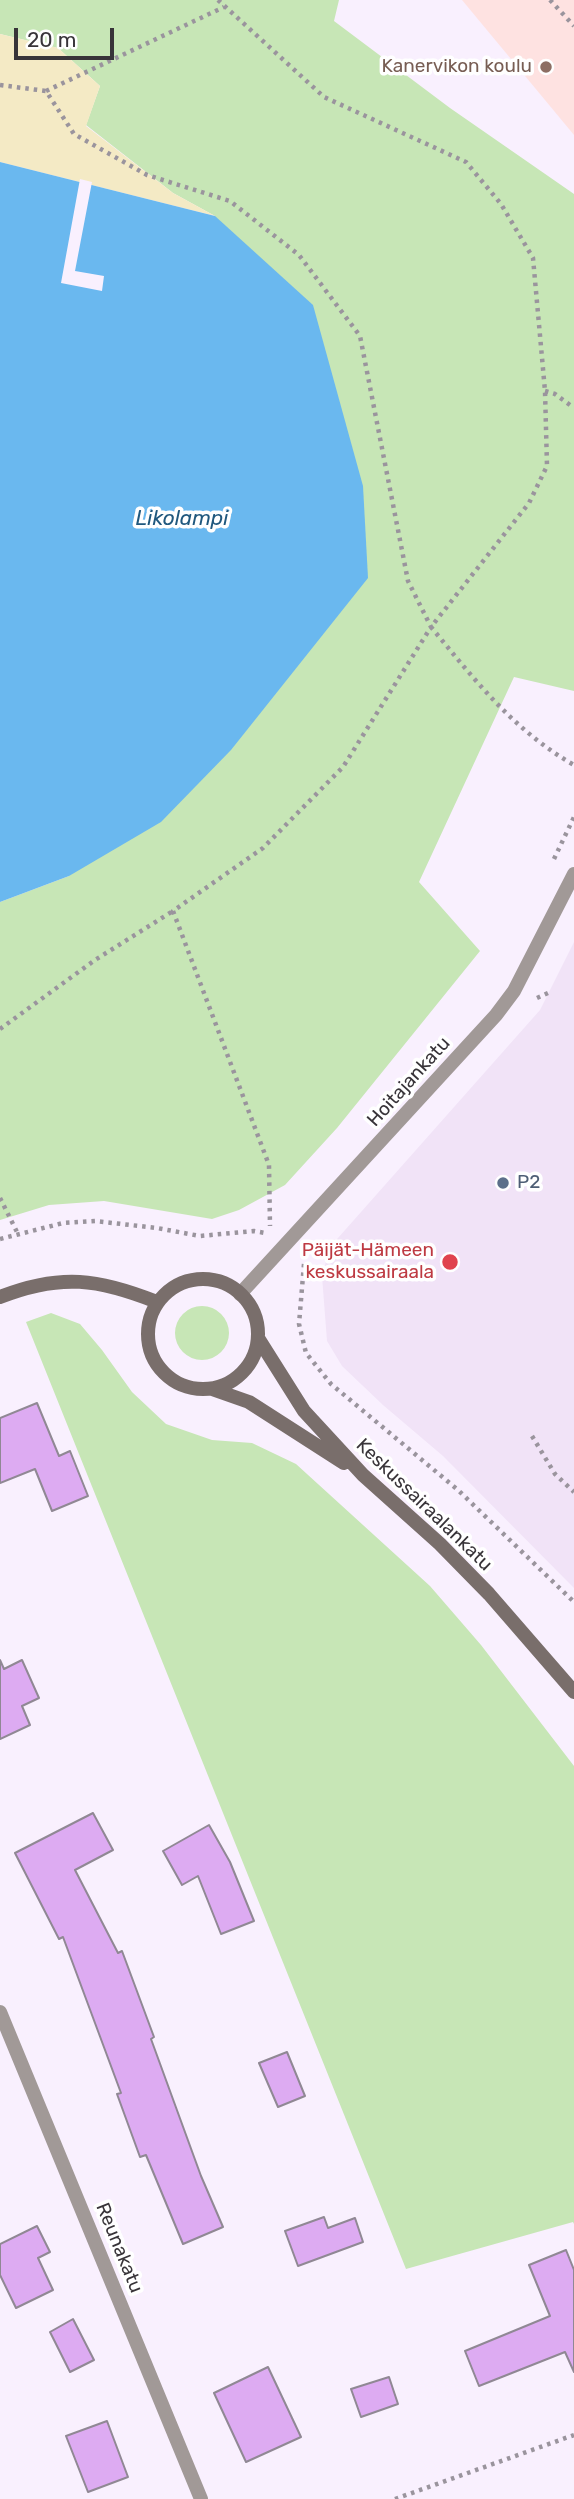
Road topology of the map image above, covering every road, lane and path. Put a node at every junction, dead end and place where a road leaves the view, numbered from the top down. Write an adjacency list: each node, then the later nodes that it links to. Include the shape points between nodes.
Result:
1 (218, 0): 3 (path)
2 (550, 0): 4 (path)
3 (224, 7): 6 (path); 7 (path, via 324,97 466,162 501,204 533,258)
4 (574, 26)
5 (0, 85): 6 (path)
6 (46, 91): 9 (path, via 74,134 147,175 230,201 299,255 359,336 408,581)
7 (545, 391): 8 (path); 9 (path, via 547,466 530,503)
8 (574, 408)
9 (431, 627): 10 (path, via 491,700 550,752); 14 (path, via 343,767 263,848)
10 (574, 765)
11 (574, 817): 12 (path)
12 (552, 864)
13 (574, 874): 22 (street, Hoitajankatu, via 496,1015)
14 (173, 911): 15 (path); 19 (path, via 269,1165)
15 (0, 1029)
16 (0, 1198): 18 (path)
17 (279, 1224): 19 (path)
18 (18, 1234): 19 (path, via 95,1221 200,1236); 20 (path)
19 (270, 1234)
20 (0, 1239)
21 (302, 1265): 30 (path, via 299,1325 306,1353 331,1384 458,1490)
22 (240, 1294): 24 (street, via 225,1283 206,1279 188,1281); 25 (street, via 251,1306)
23 (0, 1297): 24 (street, via 72,1280 113,1286)
24 (157, 1302): 26 (street, via 147,1338 161,1371 176,1383)
25 (258, 1338): 26 (street, via 244,1372); 28 (street, Keskussairaalankatu, via 303,1411)
26 (212, 1389): 28 (street, via 249,1402)
27 (532, 1436): 29 (path, via 555,1474)
28 (362, 1475): 31 (street, Keskussairaalankatu, via 489,1594)
29 (574, 1492)
30 (574, 1602)
31 (574, 1692)
32 (0, 2012): 34 (street, Reunakatu)
33 (574, 2435): 35 (path)
34 (201, 2499)
35 (395, 2499)

